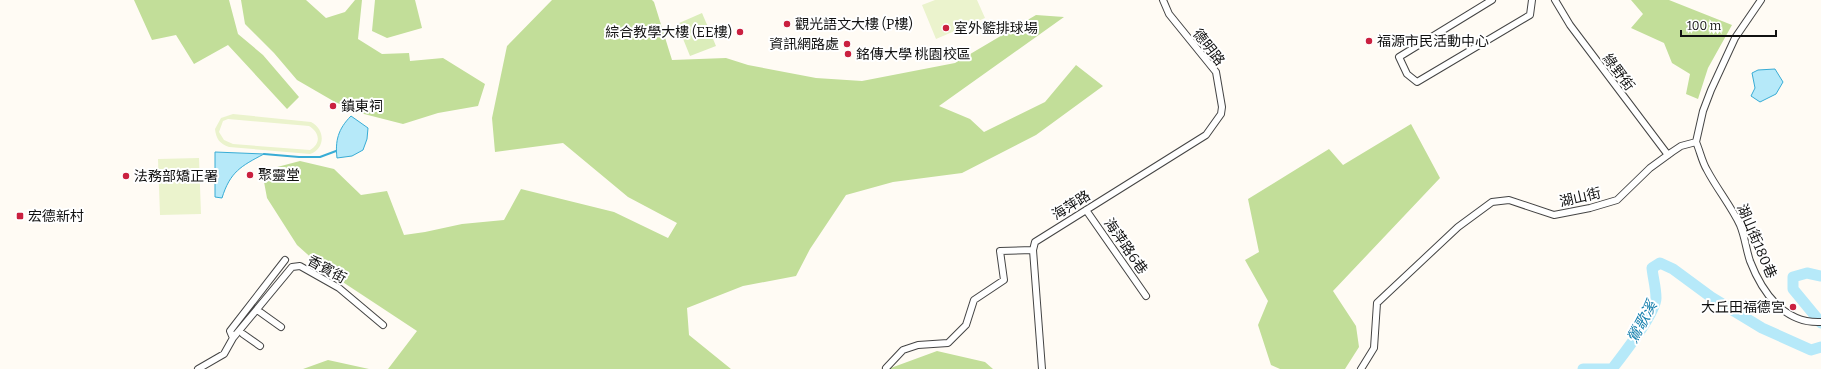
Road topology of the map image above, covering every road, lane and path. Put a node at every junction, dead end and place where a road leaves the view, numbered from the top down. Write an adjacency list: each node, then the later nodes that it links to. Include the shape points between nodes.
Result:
1 (1163, 0): 6 (street, 德明路, via 1181,31 1216,72)
2 (1492, 0): 3 (street, via 1399,57 1407,74 1417,82 1530,15)
3 (1532, 0)
4 (1556, 0): 8 (street, 綠野街, via 1570,25)
5 (1761, 0): 7 (street, via 1735,38 1708,97)
6 (1221, 114): 9 (street, 海萍路, via 1206,135)
7 (1696, 142): 8 (street, 湖山街, via 1681,146); 14 (street, 湖山街180巷, via 1706,169 1740,227 1750,260 1764,289 1784,311 1799,320)
8 (1668, 155): 23 (street, 湖山街, via 1650,168 1617,200 1590,208 1554,215 1509,200 1492,202 1458,227 1378,303 1374,348)
9 (1086, 210): 10 (street, 海萍路, via 1035,242); 12 (street, 海萍路6巷)
10 (1032, 250): 20 (street, via 1000,251 1004,280 974,300 966,325 948,342 918,344 903,350); 22 (street)
11 (285, 260): 18 (street, 香賓街, via 230,331)
12 (1146, 296)
13 (260, 312): 16 (street)
14 (1818, 322)
15 (383, 325): 18 (street, 香賓街, via 339,288 300,266 292,267)
16 (281, 327)
17 (243, 334): 19 (street)
18 (233, 338): 21 (street, 香賓街, via 224,354)
19 (260, 346)
20 (886, 368)
21 (198, 369)
22 (1042, 369)
23 (1361, 369)

